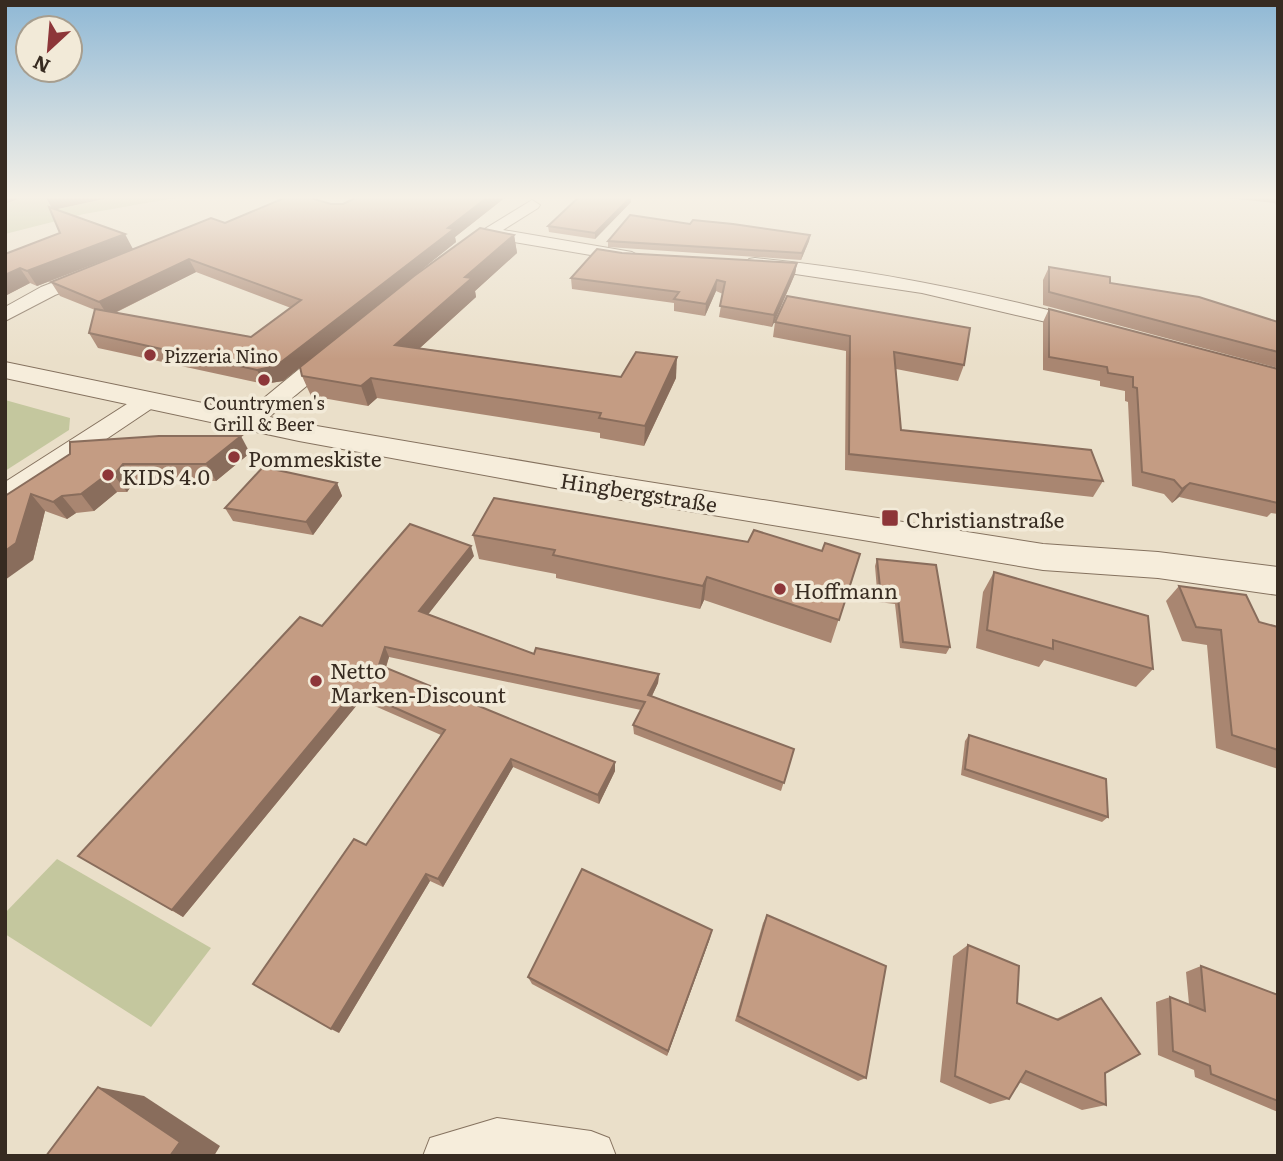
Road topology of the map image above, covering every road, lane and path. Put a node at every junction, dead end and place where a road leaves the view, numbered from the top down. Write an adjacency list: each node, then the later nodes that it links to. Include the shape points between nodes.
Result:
1 (584, 250): 2 (street)
2 (647, 258)
3 (734, 261): 6 (street, via 899,281)
4 (111, 266): 5 (street, via 48,291)
5 (5, 315)
6 (1109, 331)
7 (347, 341): 10 (street)
8 (5, 370): 9 (street, Hingbergstraße)
9 (149, 400): 10 (street, Hingbergstraße); 11 (street)
10 (250, 422): 12 (street, Hingbergstraße, via 604,486 1043,557 1158,565)
11 (5, 495)
12 (1278, 581)
13 (448, 1156): 14 (street, via 497,1143)
14 (591, 1156)

